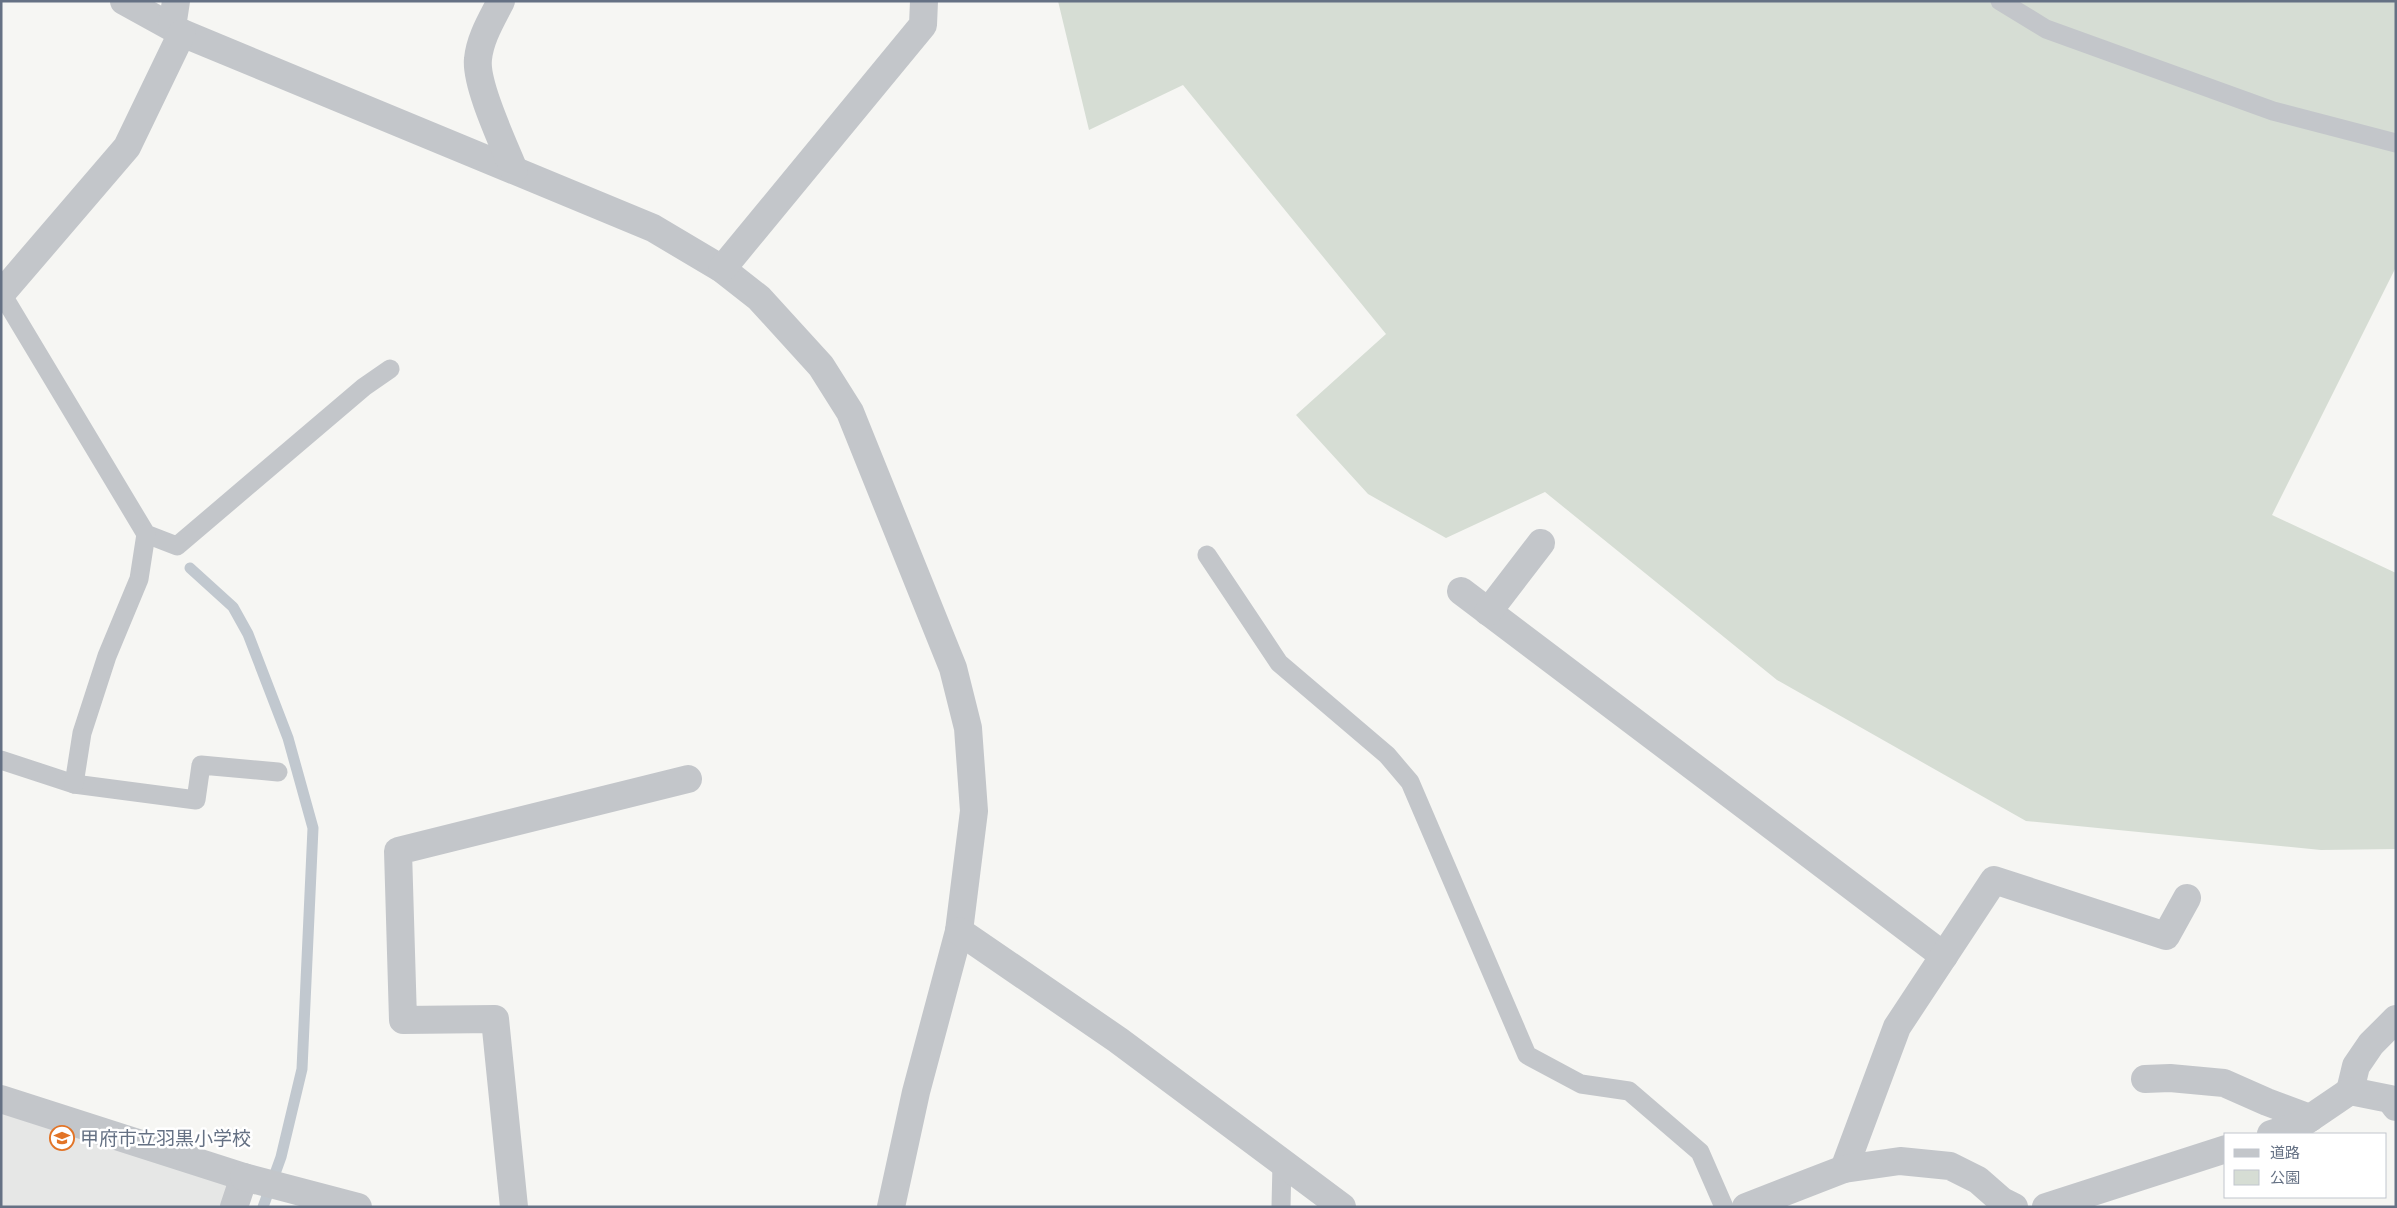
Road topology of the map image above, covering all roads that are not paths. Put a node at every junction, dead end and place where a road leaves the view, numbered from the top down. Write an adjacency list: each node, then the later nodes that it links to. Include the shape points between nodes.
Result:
1 (124, 1): 5 (street)
2 (501, 1): 7 (street, via 485,33 478,60 484,92)
3 (924, 1): 8 (street, via 923,25)
4 (2000, 1): 6 (lane, via 2046,29 2273,111)
5 (177, 20): 7 (street); 9 (street, via 127,147)
6 (2396, 143)
7 (514, 170): 8 (street, via 653,228)
8 (722, 269): 21 (street, via 760,298 821,366 850,412 953,668 968,728 974,810)
9 (2, 294): 11 (lane)
10 (390, 369): 11 (lane, via 177,546)
11 (146, 534): 19 (lane, via 139,579 107,656 82,733)
12 (1541, 543): 15 (street)
13 (1207, 555): 40 (lane, via 1280,663 1387,755 1410,782 1527,1055 1580,1084 1629,1091 1700,1152)
14 (1461, 592): 15 (street)
15 (1488, 612): 22 (street)
16 (1, 760): 19 (lane)
17 (278, 772): 19 (lane, via 201,765 196,800)
18 (688, 779): 36 (street, via 398,851 403,1020 495,1019)
19 (74, 784)
20 (2187, 898): 22 (street, via 2166,936 1994,880)
21 (959, 931): 31 (street, via 1118,1040); 37 (street, via 916,1092)
22 (1944, 956): 32 (street, via 1897,1027)
23 (2396, 1019): 25 (street, via 2371,1044 2356,1066)
24 (2145, 1079): 28 (street, via 2224,1083)
25 (2350, 1091): 27 (street, via 2390,1099); 28 (street)
26 (1, 1099): 33 (street)
27 (2396, 1107)
28 (2310, 1118): 29 (street, via 2300,1125)
29 (2273, 1133)
30 (2224, 1150): 43 (street)
31 (1282, 1163): 38 (lane); 39 (street)
32 (1844, 1168): 41 (street); 42 (street, via 1900,1161 1950,1166 1978,1180)
33 (244, 1177): 34 (street); 35 (street)
34 (234, 1207)
35 (358, 1207)
36 (514, 1207)
37 (891, 1207)
38 (1281, 1207)
39 (1342, 1207)
40 (1724, 1207)
41 (1746, 1207)
42 (2014, 1207)
43 (2046, 1207)

